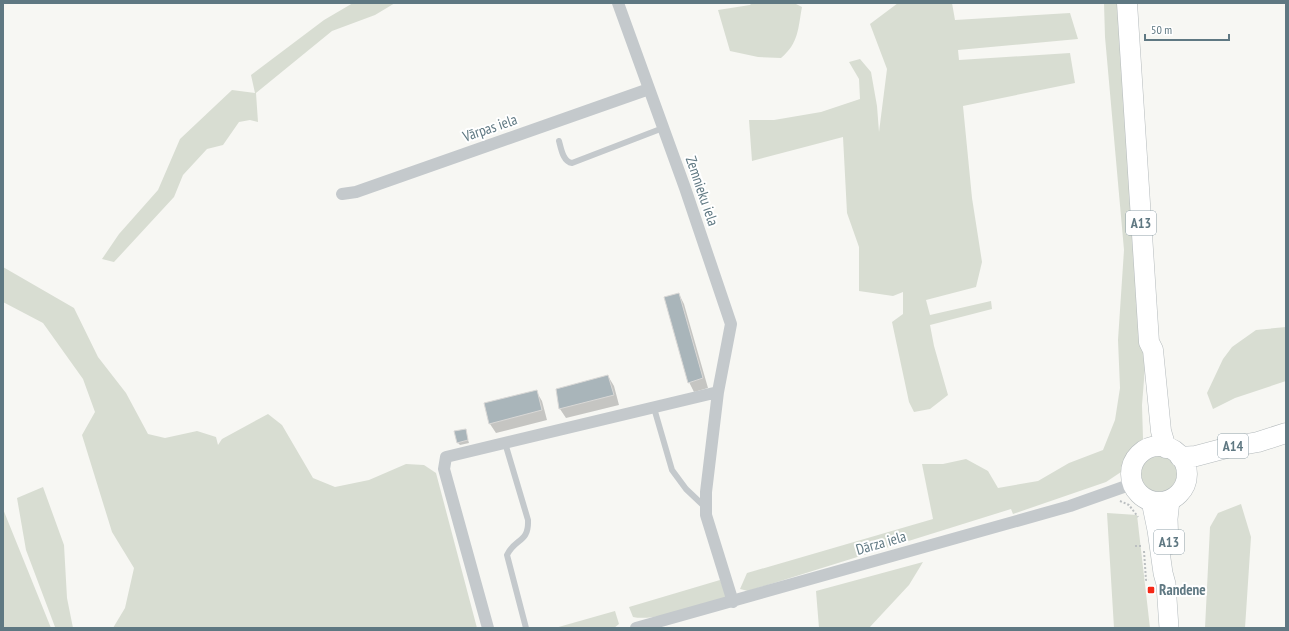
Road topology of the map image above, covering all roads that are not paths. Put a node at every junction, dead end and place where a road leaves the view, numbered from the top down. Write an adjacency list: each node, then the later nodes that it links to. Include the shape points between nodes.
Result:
1 (618, 3): 3 (street, Zemnieku iela)
2 (1127, 3): 12 (highway, A13, via 1149,342 1146,351 1148,374)
3 (649, 89): 4 (street, Zemnieku iela); 6 (street, Vārpas iela, via 356,192)
4 (663, 128): 5 (lane, via 572,163 566,161); 7 (street, Zemnieku iela, via 731,324)
5 (559, 141)
6 (342, 194)
7 (718, 392): 8 (street); 15 (street, Zemnieku iela)
8 (654, 408): 11 (street); 15 (lane, via 672,470 686,489)
9 (1286, 433): 12 (highway, A14, via 1196,456)
10 (1286, 440): 12 (highway, A14, via 1228,458)
11 (505, 443): 17 (street, via 446,457 444,469); 18 (lane, via 528,520 525,536 510,548 507,555)
12 (1170, 457): 13 (highway, via 1141,453 1134,463); 14 (highway, A13, via 1185,483 1176,496)
13 (1132, 484): 14 (highway, via 1143,498); 16 (street, Dārza iela, via 1062,508)
14 (1160, 500): 20 (main road, A13, via 1157,530 1163,573 1158,582)
15 (705, 507): 16 (street, Zemnieku iela)
16 (733, 602): 19 (street, Dārza iela)
17 (488, 628)
18 (526, 628)
19 (636, 628)
20 (1169, 628)

